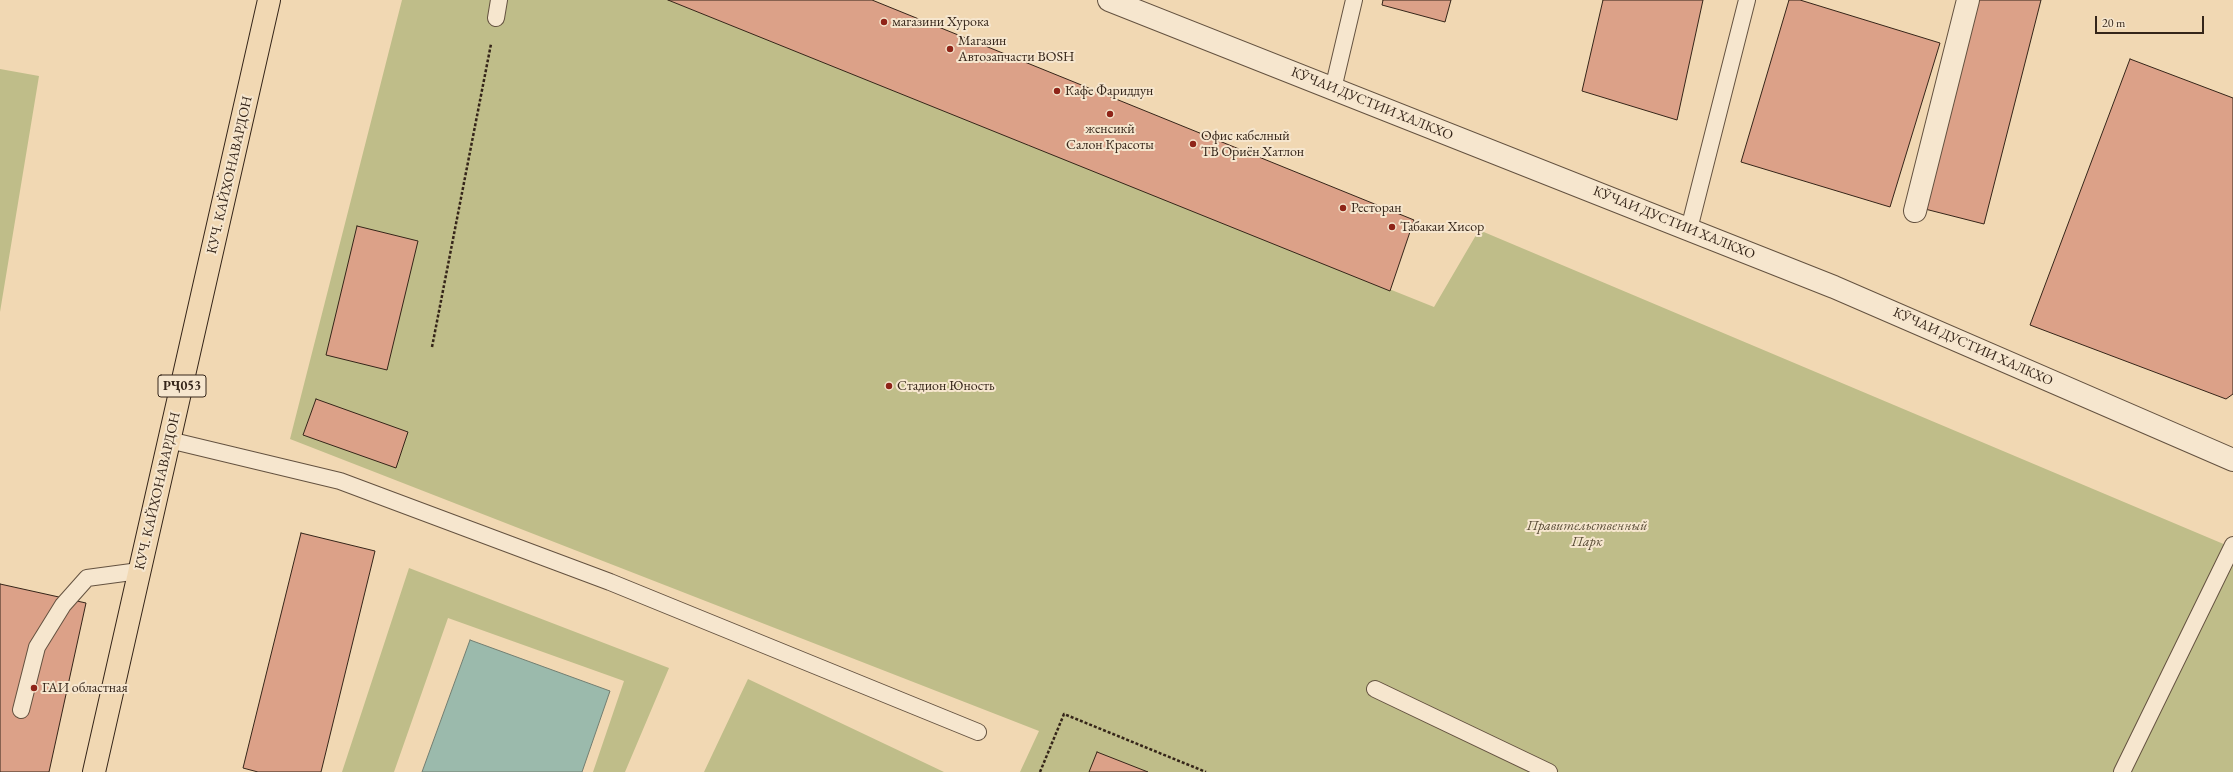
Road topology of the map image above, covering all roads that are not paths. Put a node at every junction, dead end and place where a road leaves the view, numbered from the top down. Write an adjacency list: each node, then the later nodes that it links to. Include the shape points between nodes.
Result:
1 (269, 0): 11 (main road, КУЧ. КАЙХОНАВАРДОН / РҶ053)
2 (500, 0): 7 (lane)
3 (1109, 0): 8 (street, КӮЧАИ ДУСТИИ ХАЛКХО)
4 (1354, 0): 8 (lane)
5 (1747, 0): 10 (lane)
6 (1968, 0): 9 (street)
7 (496, 18)
8 (1333, 89): 10 (street, КӮЧАИ ДУСТИИ ХАЛКХО)
9 (1915, 211)
10 (1689, 229): 12 (street, КӮЧАИ ДУСТИИ ХАЛКХО, via 1834,287)
11 (169, 440): 14 (main road, КУЧ. КАЙХОНАВАРДОН / РҶ053); 17 (lane, via 340,481 610,582)
12 (2233, 460)
13 (2233, 546): 20 (lane)
14 (139, 571): 16 (lane, via 87,578 63,605 37,647); 18 (main road, КУЧ. КАЙХОНАВАРДОН / РҶ053)
15 (1375, 689): 19 (lane)
16 (21, 710)
17 (978, 732)
18 (94, 772)
19 (1549, 772)
20 (2122, 772)

